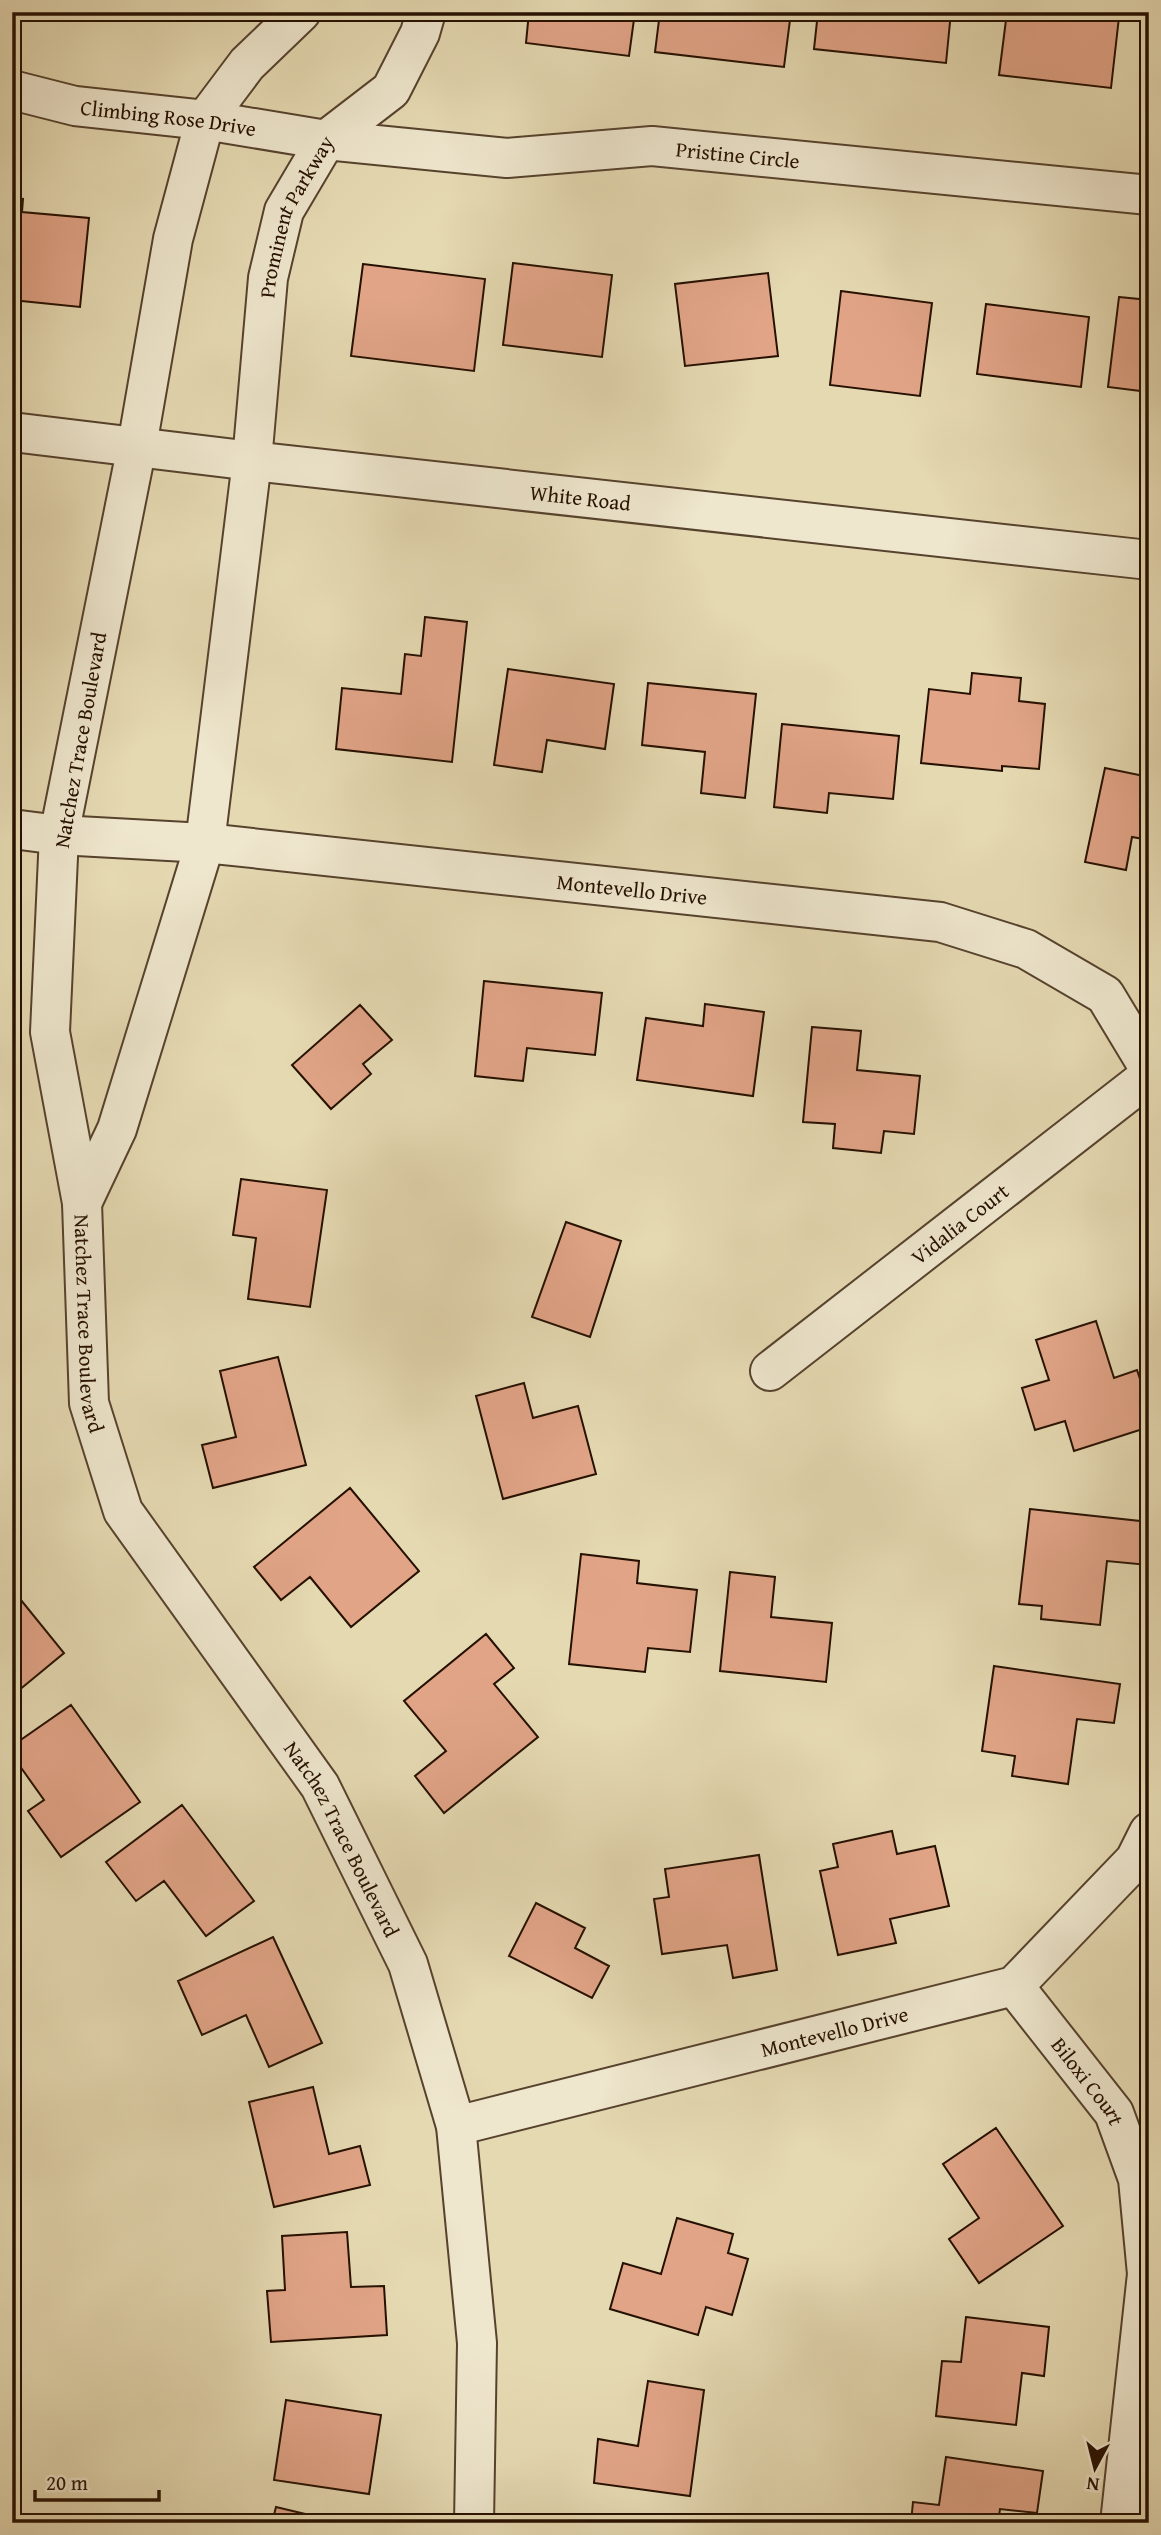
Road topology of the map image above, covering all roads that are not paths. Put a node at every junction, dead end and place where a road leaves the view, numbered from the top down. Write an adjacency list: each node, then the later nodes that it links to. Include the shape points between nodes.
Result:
1 (301, 12): 4 (street, via 247,64)
2 (426, 12): 5 (street, Prominent Parkway, via 391,90)
3 (12, 90): 4 (street, Climbing Rose Drive, via 75,106)
4 (205, 120): 5 (street, Climbing Rose Drive); 8 (street, via 173,239)
5 (326, 140): 6 (street, Pristine Circle, via 507,158 652,146); 9 (street, Prominent Parkway, via 284,211 268,278)
6 (1149, 195)
7 (12, 432): 8 (street, White Road)
8 (137, 446): 9 (street, White Road); 12 (street, Natchez Trace Boulevard)
9 (252, 461): 10 (street, White Road); 13 (street, Natchez Trace Boulevard)
10 (1149, 560)
11 (12, 829): 12 (street, Montevello Drive)
12 (59, 835): 13 (street, Montevello Drive); 16 (street, Natchez Trace Boulevard, via 50,1032)
13 (205, 843): 14 (street, Montevello Drive, via 940,922 1026,948 1104,995); 16 (street, Natchez Trace Boulevard, via 117,1129)
14 (1149, 1068)
15 (1149, 1076): 17 (street, Vidalia Court)
16 (82, 1203): 20 (street, Natchez Trace Boulevard, via 89,1403 123,1511 320,1786 408,1964)
17 (770, 1371)
18 (1149, 1832): 19 (street, via 1135,1860)
19 (1014, 1986): 20 (street, Montevello Drive); 22 (street, Biloxi Court, via 1114,2113 1138,2179 1147,2274)
20 (456, 2126): 21 (street, Natchez Trace Boulevard, via 477,2343)
21 (474, 2523)
22 (1120, 2523)

